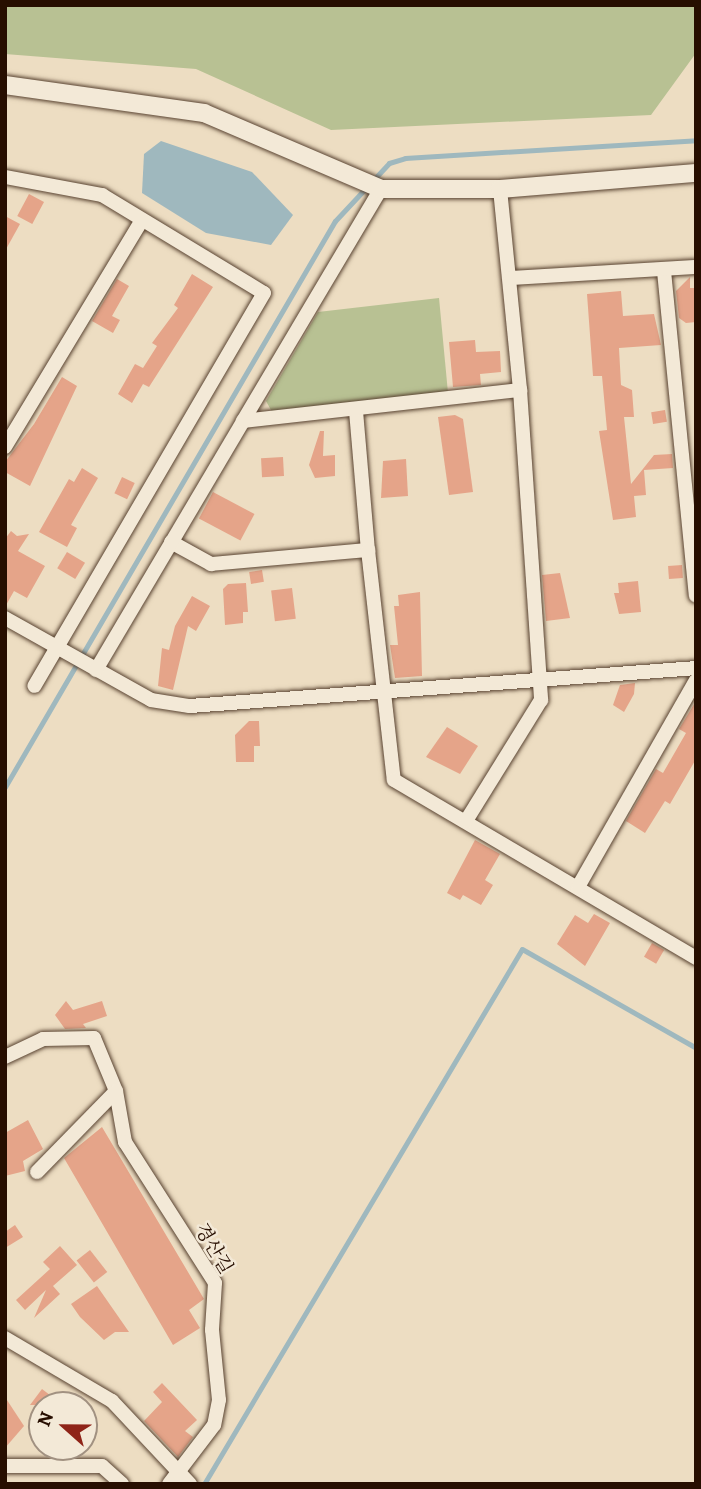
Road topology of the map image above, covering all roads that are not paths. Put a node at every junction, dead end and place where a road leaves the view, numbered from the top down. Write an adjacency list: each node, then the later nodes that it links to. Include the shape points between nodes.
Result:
1 (5, 85): 4 (street, via 204,113)
2 (696, 173): 5 (street)
3 (9, 178): 6 (street); 7 (street, via 102,195)
4 (381, 189): 5 (street); 13 (street)
5 (500, 189): 10 (street)
6 (5, 192)
7 (142, 220): 14 (street); 19 (street, via 264,293)
8 (696, 267): 9 (street)
9 (664, 271): 10 (street); 17 (street)
10 (510, 278): 11 (street)
11 (520, 390): 12 (street); 22 (street)
12 (356, 411): 13 (street); 16 (street)
13 (243, 421): 15 (street)
14 (5, 447)
15 (171, 542): 16 (street, via 211,564); 21 (street)
16 (368, 550): 25 (street)
17 (696, 595)
18 (5, 618): 19 (street)
19 (55, 648): 21 (street); 24 (street)
20 (696, 668): 22 (street)
21 (96, 670): 25 (street, via 151,700 190,706)
22 (542, 680): 25 (street); 26 (street, via 541,700)
23 (696, 680): 27 (street)
24 (34, 686)
25 (382, 693): 26 (street, via 394,780)
26 (466, 821): 27 (street)
27 (578, 887): 28 (street)
28 (696, 958)
29 (5, 1057): 30 (street, 경산길, via 43,1039 94,1038)
30 (116, 1091): 31 (street); 34 (street, 경산길, via 125,1142 215,1283 212,1330 219,1400 214,1425)
31 (37, 1172)
32 (5, 1338): 34 (street, via 112,1401)
33 (5, 1466): 35 (street, via 102,1466)
34 (173, 1478): 36 (street)
35 (122, 1484)
36 (189, 1484)

